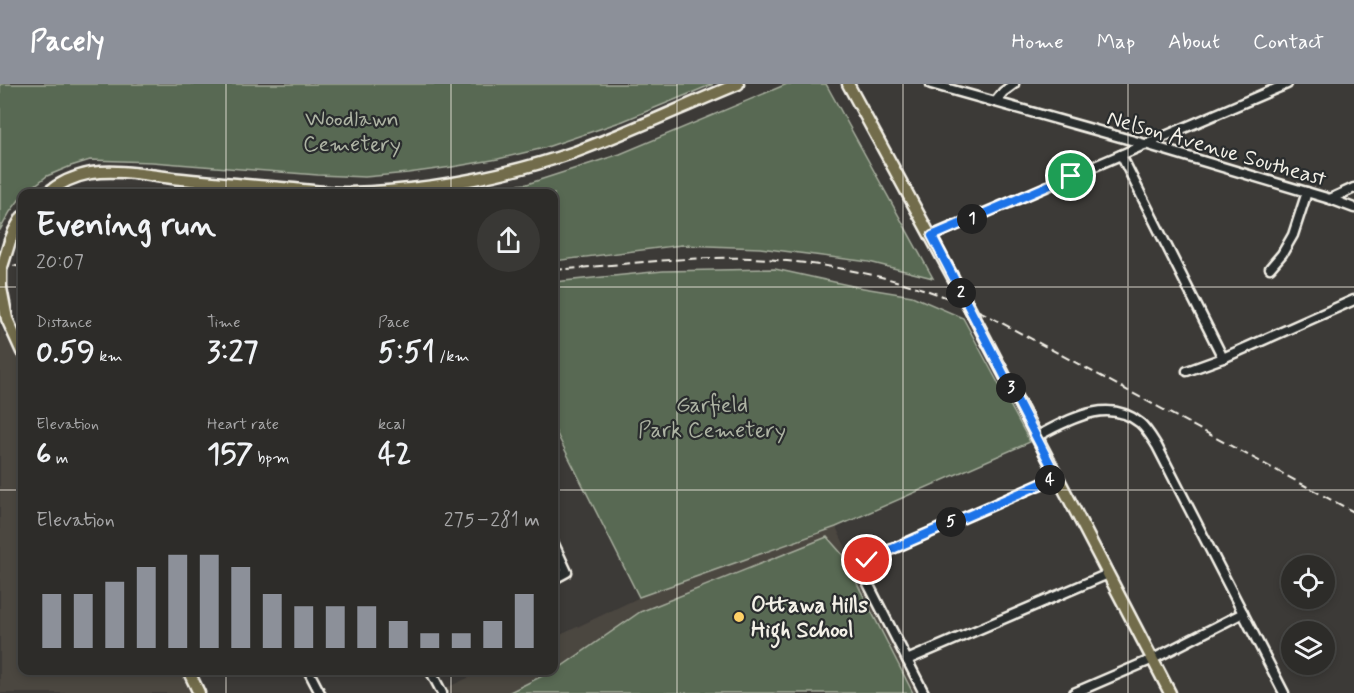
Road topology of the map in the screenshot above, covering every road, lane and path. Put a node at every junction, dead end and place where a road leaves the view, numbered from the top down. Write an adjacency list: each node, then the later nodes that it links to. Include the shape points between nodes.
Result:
1 (738, 84): 12 (main road, via 534,165)
2 (848, 84): 17 (main road)
3 (931, 84): 6 (street, Nelson Avenue Southeast)
4 (1014, 84): 6 (street)
5 (1287, 84): 7 (street)
6 (996, 101): 7 (street, Nelson Avenue Southeast)
7 (1145, 144): 8 (street); 13 (street, Nelson Avenue Southeast)
8 (1121, 155): 17 (street); 22 (street)
9 (1354, 188): 14 (street)
10 (53, 189): 11 (main road, via 77,177 100,172)
11 (294, 189)
12 (405, 189)
13 (1306, 192): 14 (street, Nelson Avenue Southeast); 18 (street, via 1293,235)
14 (1330, 199): 15 (street, Nelson Avenue Southeast)
15 (1354, 208)
16 (18, 225): 19 (main road, bridge, via 1,270)
17 (932, 236): 24 (main road)
18 (1270, 268)
19 (1, 288): 21 (main road, via 7,319)
20 (1354, 300): 22 (street)
21 (18, 343)
22 (1223, 358): 23 (street)
23 (1187, 371)
24 (1036, 436): 25 (main road); 29 (street, via 1095,411 1118,413 1140,423 1169,467)
25 (1057, 477): 27 (main road); 31 (street, via 858,564)
26 (558, 553): 28 (street, via 567,572)
27 (1108, 574): 30 (main road); 31 (street)
28 (558, 577)
29 (1243, 613): 30 (street); 41 (street)
30 (1153, 659): 39 (street); 40 (main road)
31 (907, 660): 38 (street)
32 (190, 675): 35 (main road)
33 (311, 675): 36 (street)
34 (433, 675): 37 (street)
35 (199, 693)
36 (320, 693)
37 (442, 693)
38 (924, 693)
39 (1074, 693)
40 (1170, 693)
41 (1284, 693)

